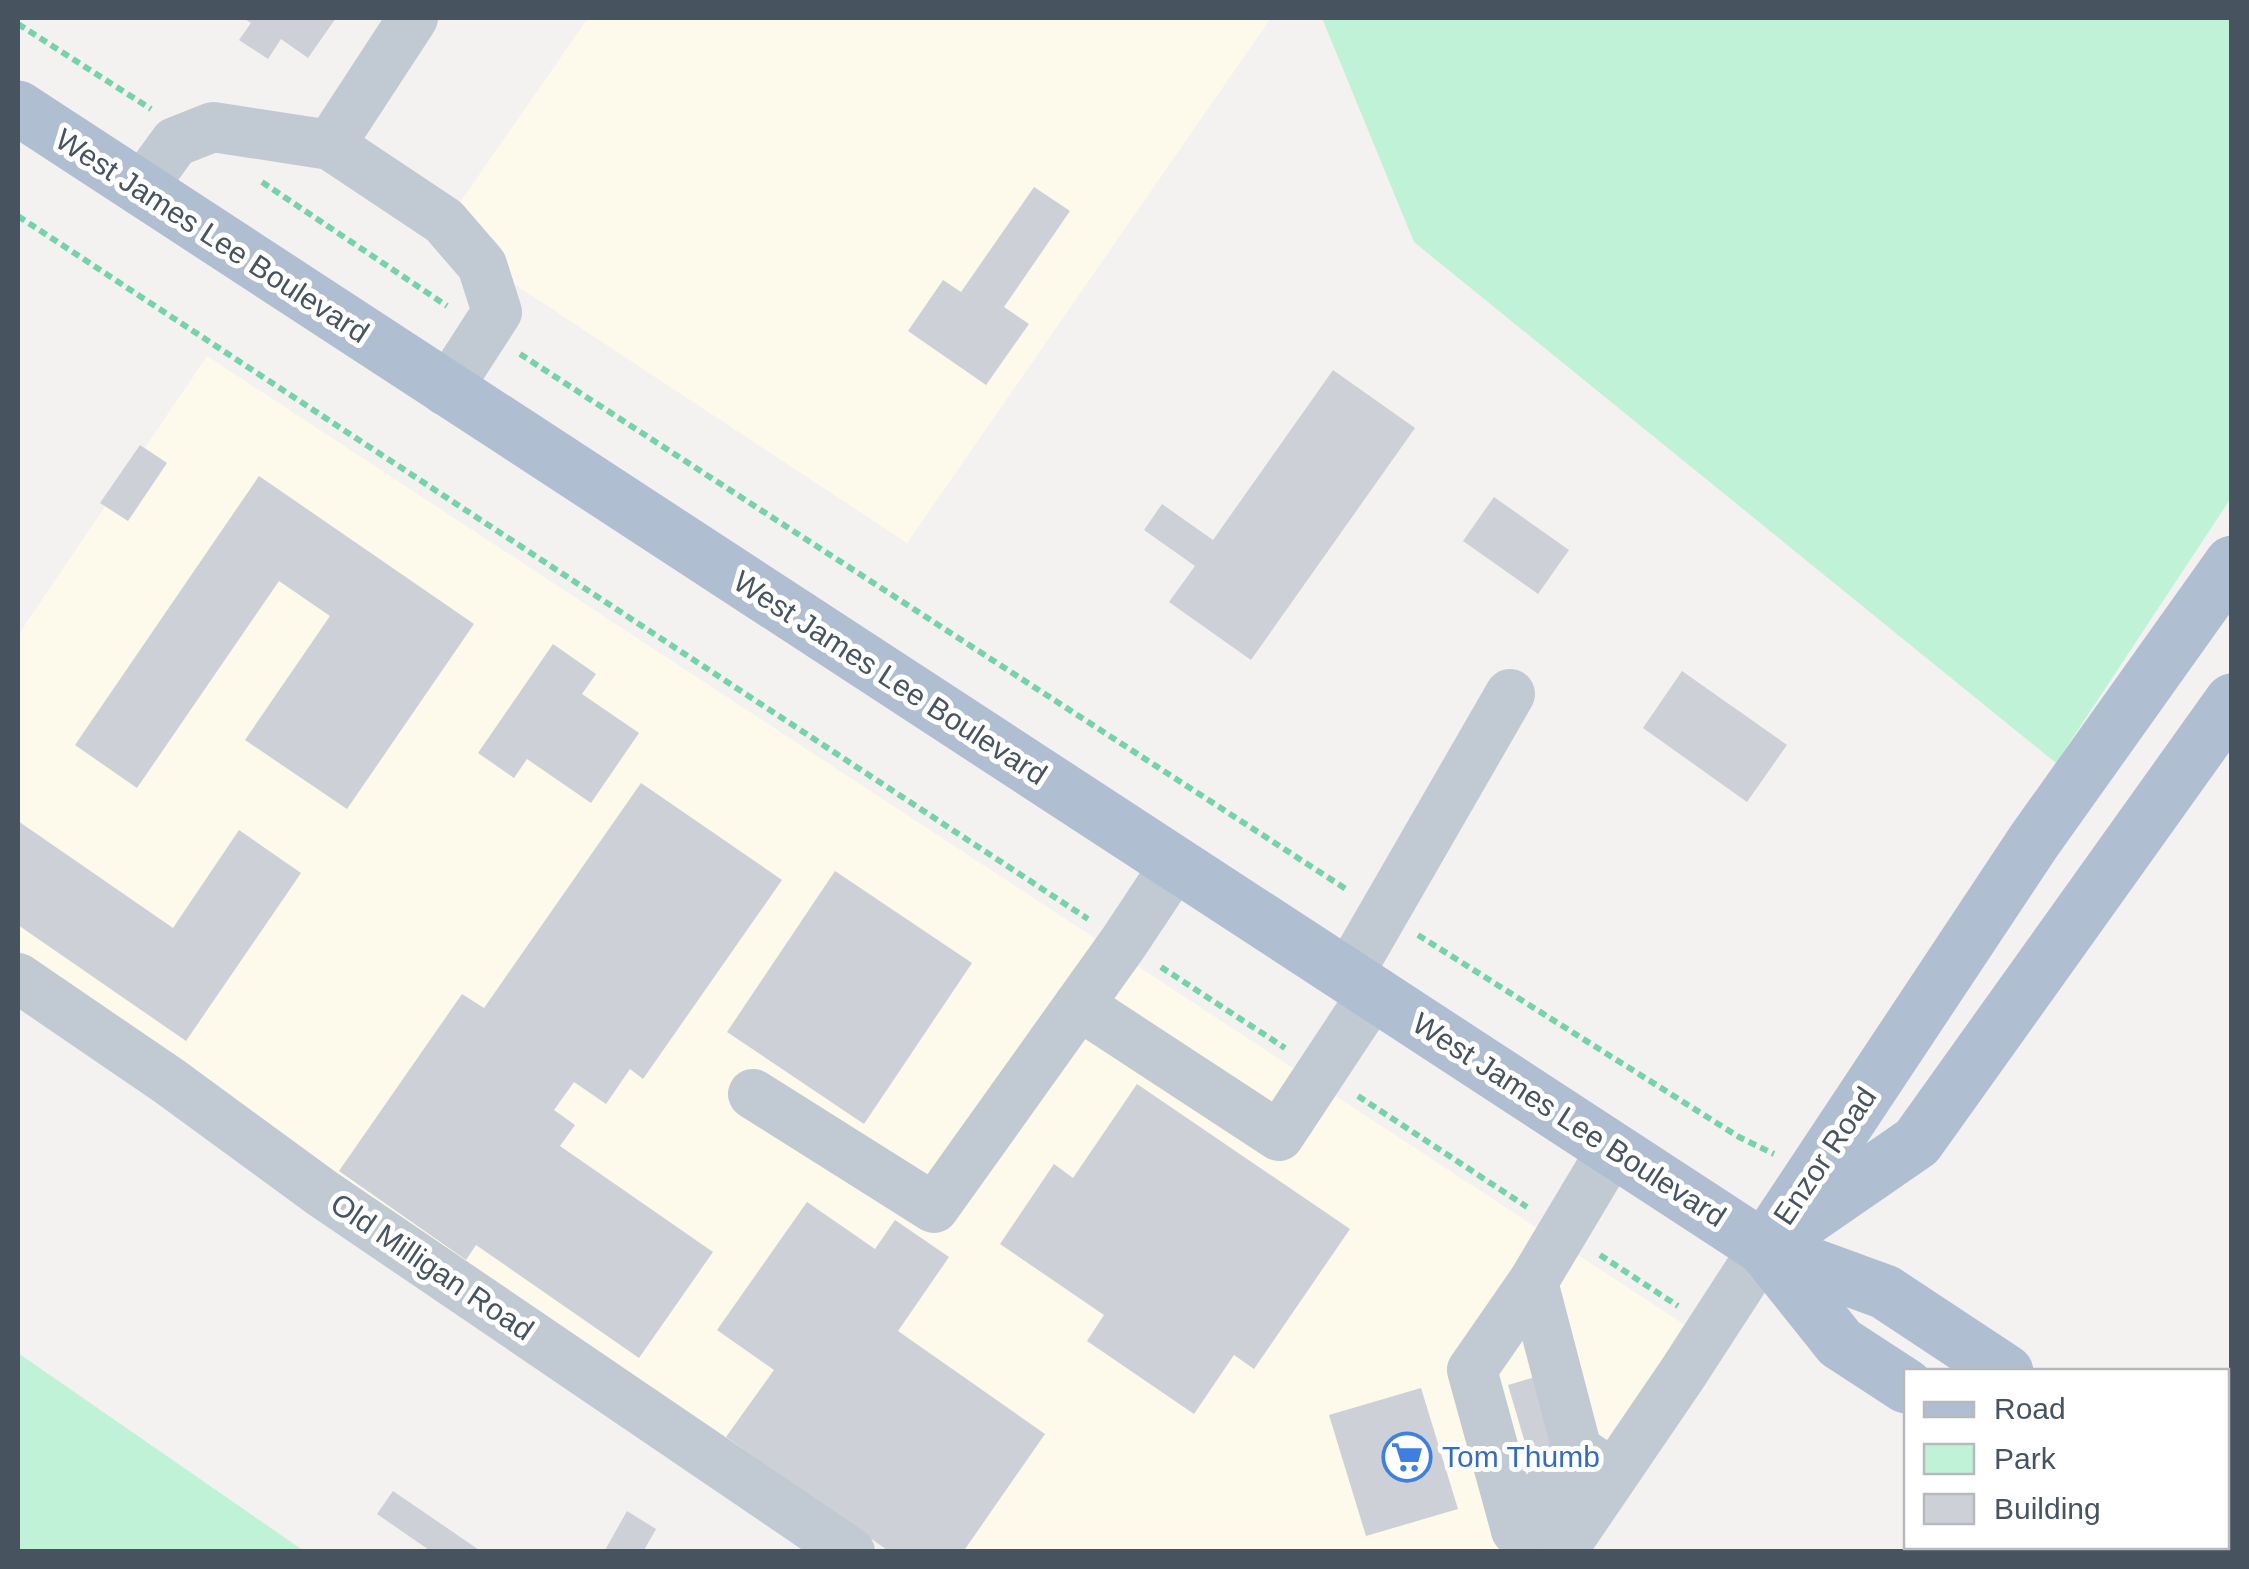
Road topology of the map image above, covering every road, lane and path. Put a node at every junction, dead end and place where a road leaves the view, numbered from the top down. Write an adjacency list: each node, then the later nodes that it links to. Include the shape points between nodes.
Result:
1 (413, 18): 5 (street)
2 (18, 24): 4 (path)
3 (18, 108): 7 (main road, West James Lee Boulevard)
4 (192, 136): 5 (street, via 214,127); 7 (street, via 175,142)
5 (330, 145): 9 (street, via 444,221 482,265 497,312)
6 (257, 179): 9 (path)
7 (140, 190): 10 (main road, West James Lee Boulevard)
8 (18, 216): 16 (path)
9 (485, 331): 10 (street); 15 (path)
10 (446, 390): 14 (main road, West James Lee Boulevard)
11 (2232, 563): 23 (main road, Enzor Road, via 2034,841)
12 (1510, 694): 15 (street)
13 (2232, 700): 25 (main road, Enzor Road, via 1916,1142)
14 (1177, 862): 16 (street); 18 (main road, West James Lee Boulevard)
15 (1384, 913): 18 (street); 23 (path, via 1738,1137)
16 (1124, 942): 19 (street); 20 (path)
17 (18, 978): 32 (street, Old Milligan Road)
18 (1361, 983): 20 (street); 22 (main road, West James Lee Boulevard)
19 (1079, 1005): 20 (street, via 1280,1136); 21 (street, via 934,1208)
20 (1322, 1072): 24 (path)
21 (753, 1094)
22 (1613, 1148): 24 (street); 25 (main road, West James Lee Boulevard)
23 (1814, 1173): 25 (main road, Enzor Road)
24 (1564, 1232): 26 (street); 27 (path)
25 (1764, 1248): 27 (street); 28 (main road, West James Lee Boulevard, via 1885,1292); 29 (main road, West James Lee Boulevard, via 1840,1343)
26 (1533, 1282): 30 (street); 31 (street, via 1472,1370)
27 (1712, 1328): 30 (street)
28 (2001, 1369)
29 (1904, 1385)
30 (1595, 1462): 31 (street); 33 (street)
31 (1528, 1541)
32 (850, 1552)
33 (1561, 1552)

